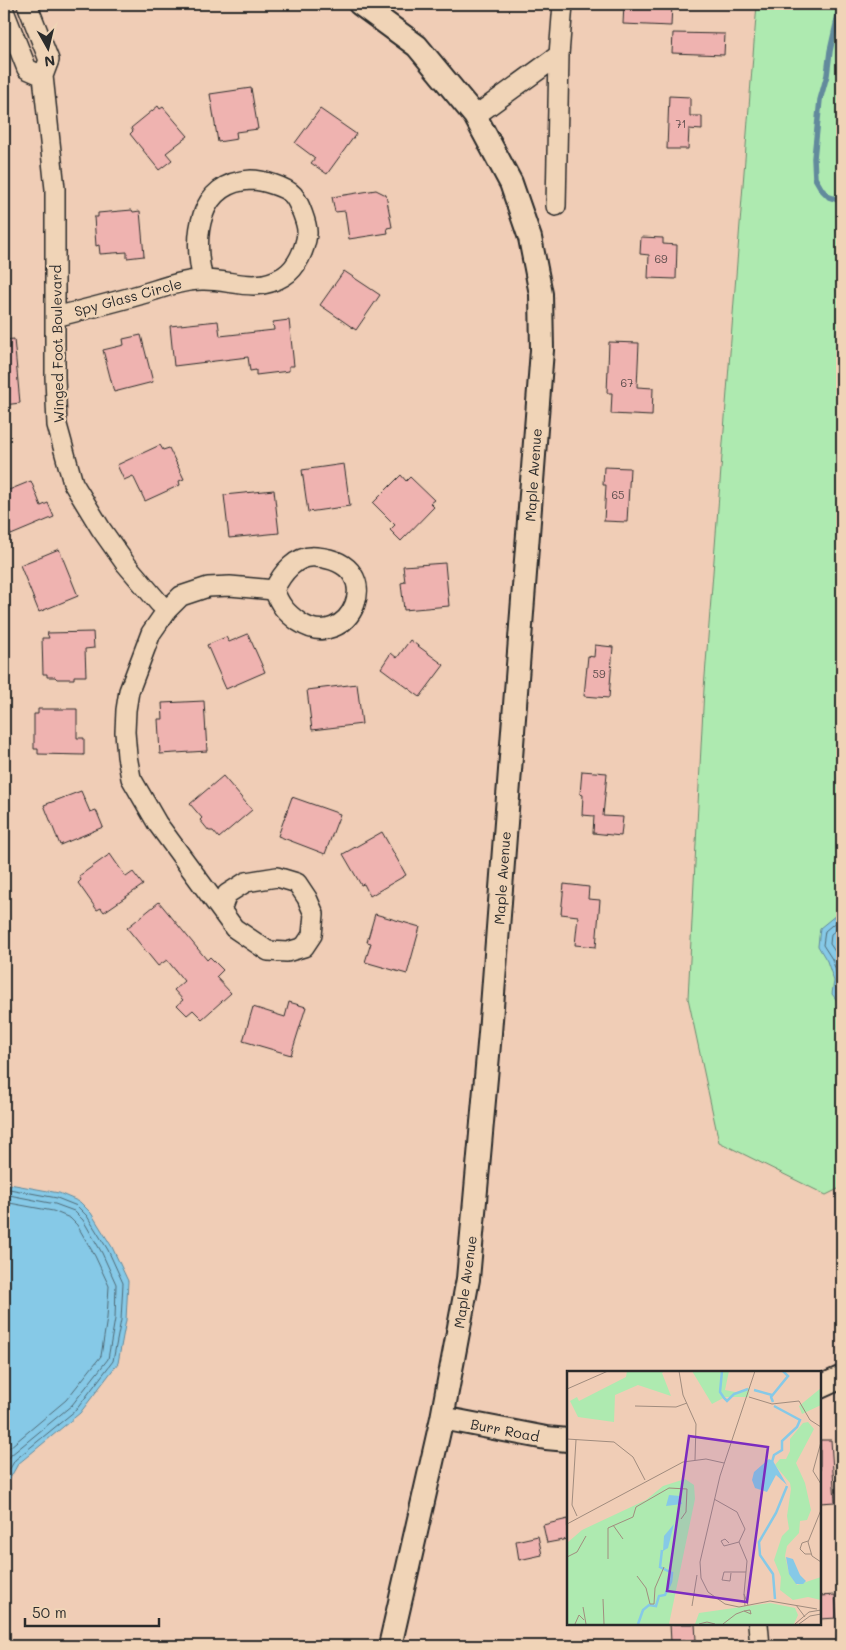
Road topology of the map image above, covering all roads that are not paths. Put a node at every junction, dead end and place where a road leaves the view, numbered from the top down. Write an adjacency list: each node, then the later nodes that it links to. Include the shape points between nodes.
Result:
1 (27, 4): 6 (street, Winged Foot Boulevard, via 48,60)
2 (360, 4): 7 (street, Maple Avenue, via 417,46)
3 (563, 4): 5 (street)
4 (4, 11): 6 (street, via 27,69)
5 (559, 55): 7 (street); 8 (street)
6 (42, 76): 10 (street, Winged Foot Boulevard, via 55,189)
7 (475, 116): 16 (street, Maple Avenue, via 511,183 530,238 541,294 542,350 491,1023 468,1279)
8 (556, 206)
9 (203, 280): 9 (street, Spy Glass Circle, via 245,286 262,285 284,276 300,259 307,233 303,214 293,195 274,184 252,180 228,185 210,198 201,219 198,244); 10 (street, Spy Glass Circle, via 178,283)
10 (54, 317): 12 (street, Winged Foot Boulevard, via 58,426 73,483 125,563)
11 (274, 590): 11 (street, via 286,571 302,558 316,557 348,567 356,581 358,599 351,613 338,625 323,630 307,627 292,617 279,604); 12 (street, via 208,587 181,596)
12 (167, 610): 13 (street, via 151,633 129,691 126,756 132,778 157,823)
13 (221, 910): 13 (street, via 234,928 268,951 287,952 304,947 312,936 314,914 307,898 297,883 277,877 246,882 227,894)
14 (842, 1377): 15 (street)
15 (821, 1387)
16 (442, 1418): 17 (street, Burr Road); 19 (street, Maple Avenue)
17 (567, 1440)
18 (758, 1625): 20 (street)
19 (390, 1646)
20 (760, 1646)

